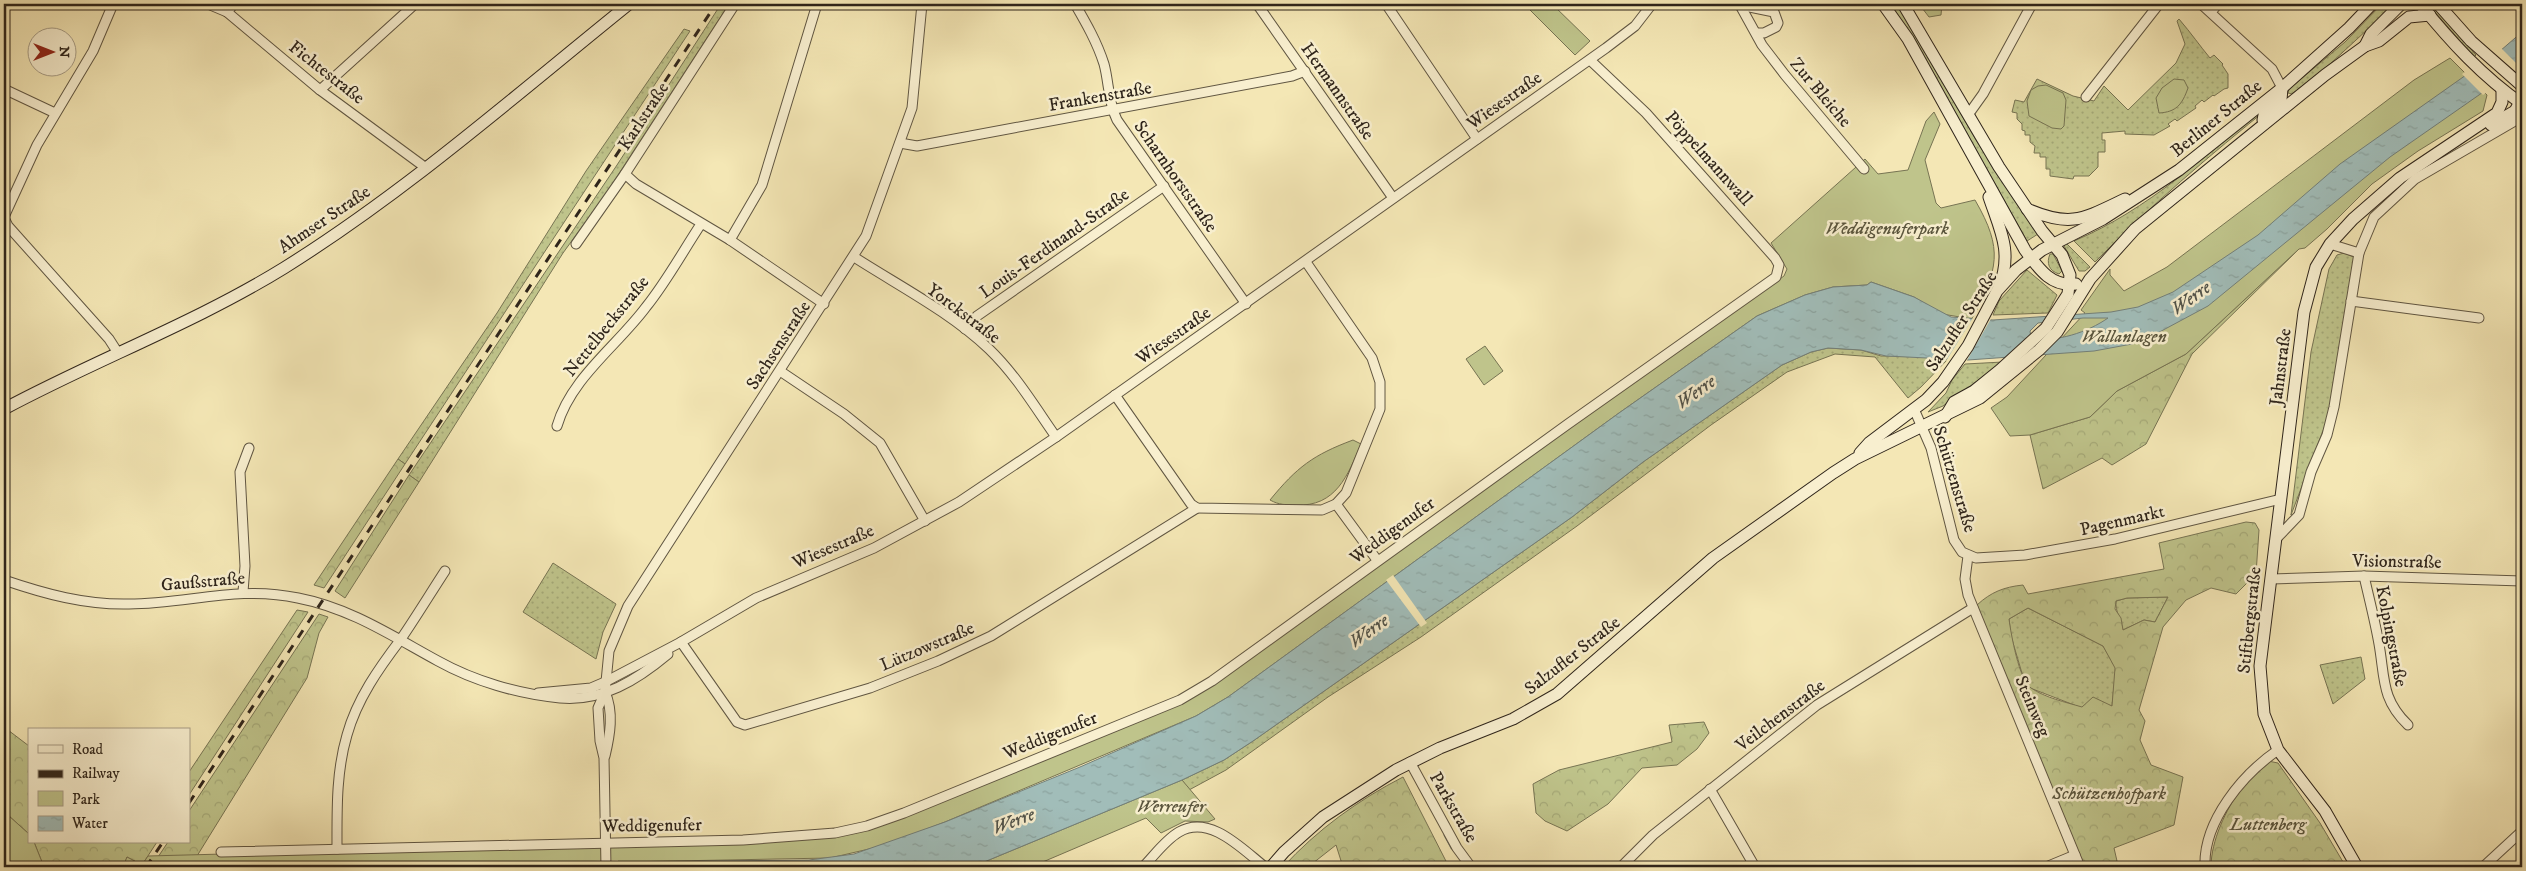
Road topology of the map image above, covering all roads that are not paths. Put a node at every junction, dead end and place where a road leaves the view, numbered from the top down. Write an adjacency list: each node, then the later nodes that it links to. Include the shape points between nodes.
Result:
1 (113, 4): 41 (street, via 93,51)
2 (208, 4): 25 (street, Fichtestraße)
3 (234, 4): 25 (street)
4 (415, 4): 36 (street)
5 (629, 4): 47 (main road, Ahmser Straße)
6 (735, 4): 49 (street, Karlstraße)
7 (817, 4): 58 (street, via 762,185)
8 (922, 4): 46 (street, Sachsenstraße, via 912,108)
9 (1076, 4): 40 (street, Scharnhorststraße, via 1104,64)
10 (1257, 4): 32 (street, Hermannstraße)
11 (1386, 4): 44 (street)
12 (1652, 4): 31 (street, Wiesestraße, via 1634,26)
13 (1884, 4): 50 (main road, via 1908,39)
14 (1903, 4): 42 (main road)
15 (2032, 4): 42 (street, via 1983,94)
16 (2159, 4): 38 (street)
17 (2201, 4): 26 (street)
18 (2218, 4): 26 (street)
19 (2372, 4): 34 (main road, Berliner Straße)
20 (2401, 4): 30 (main road, Berliner Straße, via 2371,34)
21 (2420, 4): 27 (main road)
22 (2438, 4): 28 (main road)
23 (2450, 4): 28 (main road)
24 (1738, 5): 29 (street, Zur Bleiche); 29 (street, Zur Bleiche, via 1770,10 1776,16 1776,27)
25 (226, 12): 36 (street, Fichtestraße)
26 (2210, 12): 34 (street, via 2272,69)
27 (2430, 15): 30 (main road, Berliner Straße, via 2409,17 2379,41); 37 (main road, via 2469,61)
28 (2452, 21): 33 (main road)
29 (1757, 33): 48 (street, Zur Bleiche, via 1784,75)
30 (2364, 46): 43 (main road, Berliner Straße)
31 (1590, 60): 44 (street, Wiesestraße); 68 (street, Pöppelmannwall, via 1646,113 1775,258 1779,272)
32 (1305, 71): 40 (street, Frankenstraße); 53 (street, Hermannstraße)
33 (2519, 83)
34 (2282, 88): 43 (main road, via 2281,100 2264,115); 52 (main road, Berliner Straße)
35 (4, 89): 41 (street)
36 (320, 90): 47 (street, Fichtestraße)
37 (2502, 90): 39 (main road); 45 (main road, Jahnstraße, via 2502,102 2497,113)
38 (2086, 97)
39 (2520, 104): 45 (main road, Jahnstraße); 62 (street, via 2513,122 2503,130 2415,180 2383,206 2374,216)
40 (1112, 110): 46 (street, Frankenstraße, via 916,146); 51 (street, Scharnhorststraße)
41 (55, 113): 55 (street)
42 (1968, 115): 54 (main road)
43 (2261, 127): 66 (main road, Berliner Straße, via 2135,229)
44 (1477, 139): 53 (street, Wiesestraße)
45 (2458, 140): 61 (main road, Jahnstraße, via 2400,178)
46 (900, 142): 63 (street, Sachsenstraße, via 876,212)
47 (426, 168): 76 (main road, Ahmser Straße, via 366,214 277,272)
48 (1864, 169)
49 (625, 174): 56 (street); 60 (street, Karlstraße)
50 (1983, 174): 64 (main road); 69 (main road, via 2005,250)
51 (1164, 186): 73 (street, Scharnhorststraße); 75 (street, Louis-Ferdinand-Straße, via 977,316)
52 (2141, 197): 54 (main road, via 2130,196 2076,220 2047,218); 57 (main road, Berliner Straße)
53 (1393, 198): 65 (street, Wiesestraße)
54 (2026, 208): 59 (main road)
55 (4, 218): 76 (street)
56 (701, 224): 58 (street); 82 (street, Nettelbeckstraße, via 648,305 562,408)
57 (2065, 238): 59 (main road, Salzufler Straße)
58 (730, 240): 72 (street)
59 (2053, 243): 64 (main road, Salzufler Straße); 67 (main road, via 2068,265)
60 (576, 244)
61 (2330, 244): 62 (street); 87 (main road, Jahnstraße, via 2311,279 2304,312)
62 (2359, 253): 70 (street)
63 (854, 257): 72 (street, Sachsenstraße); 75 (street, Yorckstraße)
64 (2031, 258): 67 (main road, via 2051,280); 69 (main road, Salzufler Straße)
65 (1306, 262): 73 (street, Wiesestraße); 88 (street, via 1372,358 1380,382 1380,409 1374,426 1346,493)
66 (2090, 279): 67 (main road); 71 (main road, Berliner Straße)
67 (2070, 284): 81 (main road, Salzufler Straße, via 2062,304 2046,328 1974,391 1954,402)
68 (1765, 285): 93 (street, Weddigenufer)
69 (1997, 291): 79 (main road, Salzufler Straße, via 1956,364)
70 (2351, 301): 74 (street); 91 (street, via 2327,435 2311,472 2299,516)
71 (2076, 302): 81 (main road, Salzufler Straße, via 2057,332 2018,368 1980,398)
72 (824, 304): 77 (street, Sachsenstraße)
73 (1246, 304): 78 (street, Wiesestraße)
74 (2479, 318)
75 (965, 329): 84 (street, Yorckstraße, via 1007,369)
76 (118, 353): 80 (main road, Ahmser Straße)
77 (780, 371): 90 (street, via 880,442); 103 (street, Sachsenstraße, via 628,606 611,646)
78 (1115, 395): 84 (street, Wiesestraße); 89 (street, via 1191,504)
79 (1914, 409): 83 (street, Schützenstraße); 86 (main road, Salzufler Straße, via 1869,443)
80 (4, 410)
81 (1945, 417): 83 (main road, Salzufler Straße)
82 (558, 426)
83 (1923, 427): 86 (main road, Salzufler Straße); 92 (street, Schützenstraße, via 1954,540)
84 (1056, 437): 90 (street, Wiesestraße)
85 (249, 448): 99 (street, via 240,472)
86 (1855, 459): 108 (main road, Salzufler Straße, via 1714,558 1557,694 1513,719)
87 (2281, 499): 91 (main road, Stiftbergstraße); 92 (street, Pagenmarkt, via 2080,547 1997,558)
88 (1336, 504): 89 (street, via 1322,510 1303,511); 93 (street)
89 (1197, 508): 102 (street, Lützowstraße, via 991,636 870,688 746,725 737,722)
90 (925, 521): 102 (street, Wiesestraße, via 847,560 756,598)
91 (2276, 539): 96 (main road, Stiftbergstraße)
92 (1968, 556): 100 (street, Steinweg, via 1965,579)
93 (1377, 560): 111 (street, Weddigenufer, via 1212,681 1180,700 904,813 867,826 819,835)
94 (445, 571): 101 (street)
95 (2364, 576): 96 (street, Visionstraße); 98 (street, Visionstraße); 106 (street, Kolpingstraße, via 2379,645 2384,687 2389,702)
96 (2270, 579): 107 (main road, Stiftbergstraße, via 2260,682 2264,714)
97 (4, 580): 99 (street, Gaußstraße, via 50,595 102,604)
98 (2522, 581)
99 (243, 592): 101 (street, Gaußstraße, via 296,597 319,603 364,620)
100 (1973, 608): 109 (street, Veilchenstraße, via 1818,705); 114 (street, Steinweg)
101 (400, 639): 105 (street, Gaußstraße, via 438,662 470,676 494,685); 112 (street, via 367,689 347,735 339,783)
102 (682, 642): 103 (street, Wiesestraße); 104 (street, Wiesestraße, via 643,675)
103 (605, 682): 104 (street); 105 (street, Wiesestraße, via 592,688)
104 (605, 692): 105 (street, Wiesestraße, via 579,698); 111 (street, via 610,703 604,758)
105 (538, 693)
106 (2408, 725)
107 (2278, 750): 124 (street, via 2247,776 2225,802 2214,829); 125 (main road, Stiftbergstraße, via 2325,811)
108 (1410, 762): 118 (main road, Salzufler Straße, via 1323,817); 119 (street, Parkstraße, via 1457,848)
109 (1710, 789): 120 (street, Veilchenstraße, via 1653,835); 121 (street)
110 (2522, 831): 126 (street)
111 (605, 842): 112 (street, Weddigenufer); 115 (street)
112 (337, 849): 113 (street, Weddigenufer)
113 (221, 852)
114 (2076, 855): 122 (street); 123 (street, Steinweg)
115 (606, 867)
116 (1143, 867): 117 (street, via 1178,832 1196,827 1219,832)
117 (1265, 867)
118 (1271, 867)
119 (1471, 867)
120 (1621, 867)
121 (1755, 867)
122 (2046, 867)
123 (2080, 867)
124 (2205, 867)
125 (2357, 867)
126 (2483, 867)

